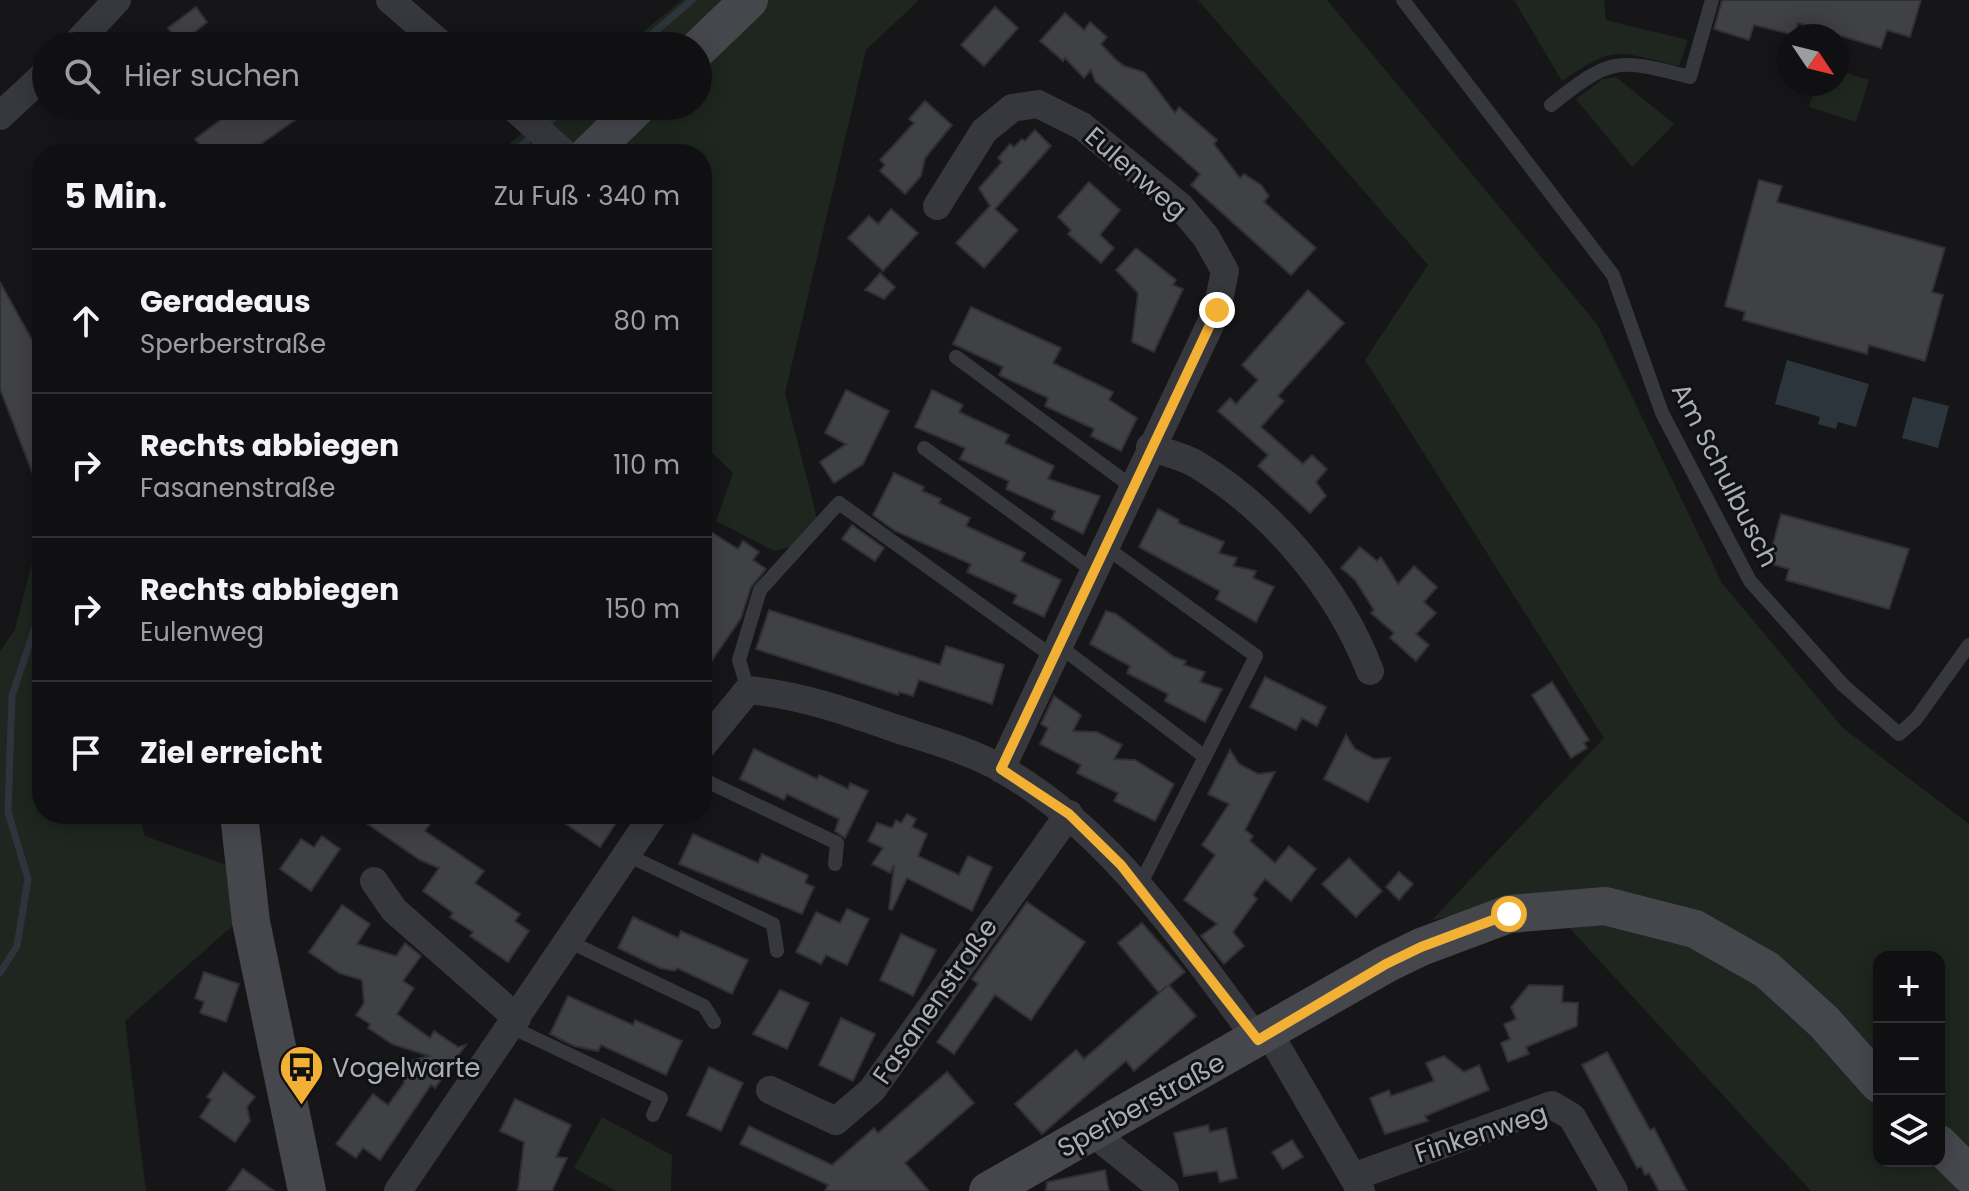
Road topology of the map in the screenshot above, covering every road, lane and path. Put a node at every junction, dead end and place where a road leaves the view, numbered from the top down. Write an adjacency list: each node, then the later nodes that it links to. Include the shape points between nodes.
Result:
1 (117, 0): 6 (street)
2 (390, 0): 7 (street)
3 (749, 0): 8 (street)
4 (1403, 0): 22 (lane, Am Schulbusch, via 1613,275 1662,413 1750,581 1812,653 1899,734 1916,719)
5 (1712, 0): 10 (lane, via 1690,77 1642,65 1610,65 1592,72)
6 (87, 32)
7 (427, 32)
8 (712, 36)
9 (32, 86): 11 (street)
10 (1551, 105)
11 (0, 116)
12 (527, 120): 14 (street)
13 (624, 120): 15 (street)
14 (554, 144)
15 (599, 144)
16 (937, 206): 18 (street, Eulenweg, via 984,131 1012,108 1038,104 1082,126 1180,206 1225,271 1217,310)
17 (956, 357): 20 (lane)
18 (1150, 447): 20 (street, Eulenweg); 24 (street, via 1193,462 1248,502 1303,559 1354,629)
19 (924, 448): 21 (lane)
20 (1131, 486): 21 (street, Eulenweg)
21 (1098, 558): 23 (street, Eulenweg); 27 (lane, via 1256,656)
22 (1969, 645)
23 (1055, 650): 25 (lane, via 839,503 760,590 739,660); 27 (lane); 28 (street, Eulenweg)
24 (1370, 671)
25 (748, 690): 26 (street); 28 (street, via 834,707)
26 (712, 734)
27 (1205, 757): 36 (lane)
28 (1001, 769): 30 (street)
29 (712, 784): 34 (lane, via 837,843)
30 (1069, 814): 36 (street); 43 (street, Fasanenstraße, via 872,1090 836,1121)
31 (240, 824): 49 (street, via 251,922)
32 (647, 824): 33 (street)
33 (627, 855): 37 (street); 38 (lane, via 773,924)
34 (835, 864)
35 (374, 881): 39 (street, via 394,910)
36 (1140, 885): 41 (street)
37 (568, 941): 39 (street); 40 (lane, via 704,1006)
38 (777, 951)
39 (514, 1022): 44 (lane, via 661,1098); 50 (street)
40 (714, 1022)
41 (1263, 1036): 42 (street, Sperberstraße, via 1421,947 1509,914 1605,906 1695,929 1767,970); 45 (street, Sperberstraße); 48 (street)
42 (1873, 1077)
43 (770, 1090)
44 (653, 1115)
45 (1093, 1133): 51 (street, Sperberstraße); 52 (street)
46 (1945, 1150): 47 (street)
47 (1969, 1174)
48 (1357, 1184): 53 (street, Finkenweg, via 1552,1105 1572,1117)
49 (307, 1191)
50 (398, 1191)
51 (988, 1191)
52 (1165, 1191)
53 (1614, 1191)

